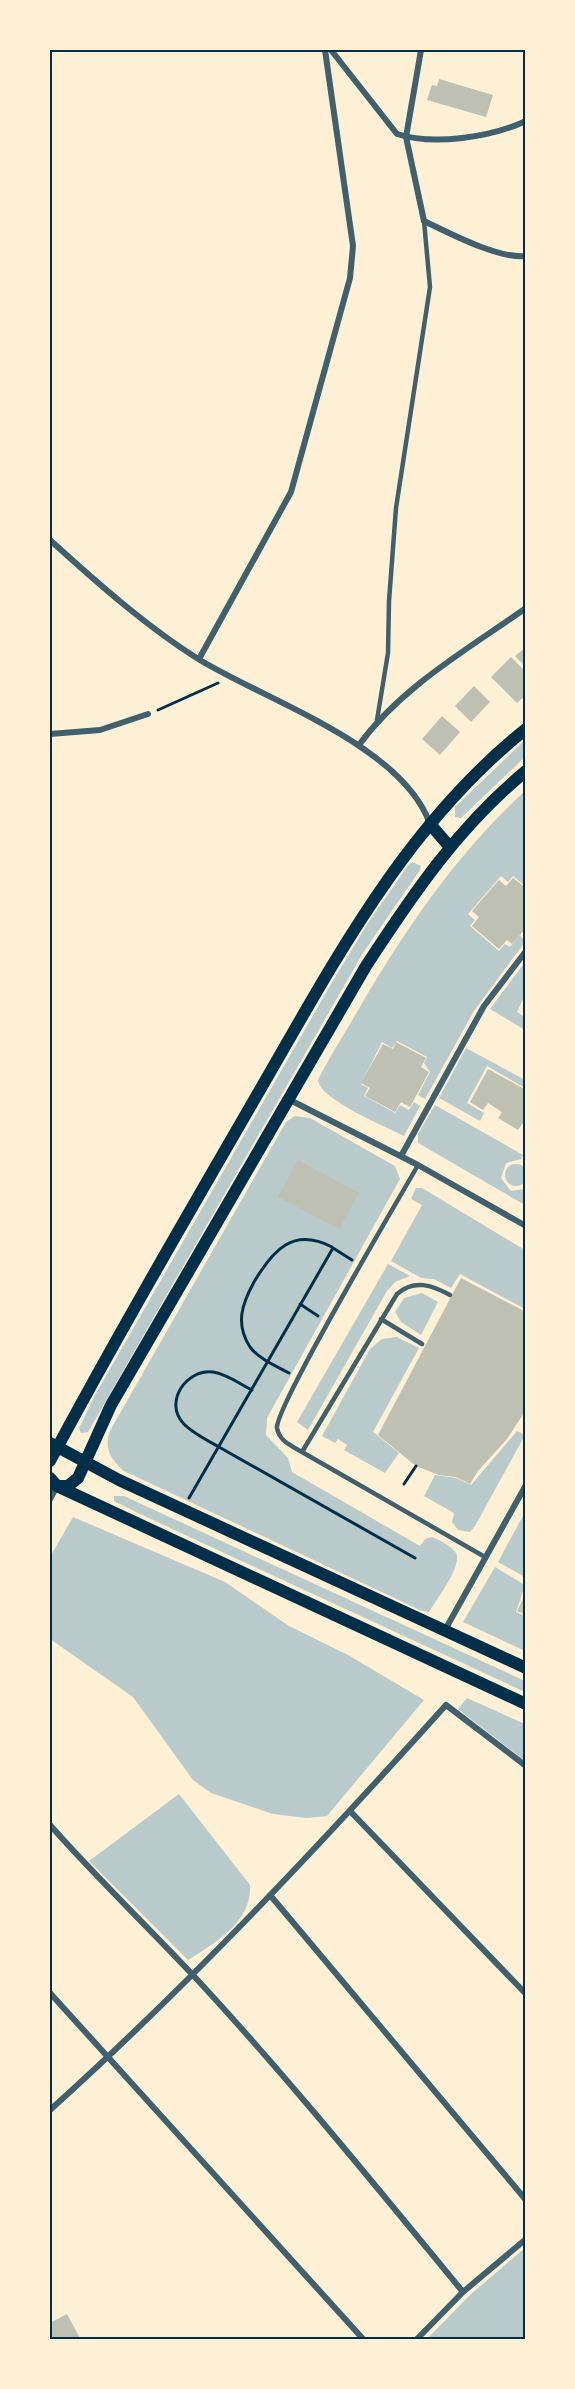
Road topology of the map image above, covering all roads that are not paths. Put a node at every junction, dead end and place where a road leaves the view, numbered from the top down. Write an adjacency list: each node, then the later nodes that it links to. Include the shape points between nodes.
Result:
1 (325, 50): 10 (street, via 352,246 350,278 291,492)
2 (331, 50): 5 (street, via 389,126)
3 (421, 50): 5 (street)
4 (525, 121): 5 (street, via 494,134)
5 (406, 137): 6 (street)
6 (424, 221): 7 (street, via 492,249); 12 (lane, via 429,296 396,508 388,653)
7 (525, 256)
8 (50, 540): 10 (street, via 98,584)
9 (525, 608): 12 (street, via 398,700)
10 (199, 659): 15 (street)
11 (148, 714): 14 (street, via 100,730)
12 (377, 720): 15 (street)
13 (525, 729): 17 (main road, via 466,782)
14 (50, 734)
15 (359, 745): 17 (street, via 411,789)
16 (525, 771): 18 (main road)
17 (430, 824): 18 (main road); 27 (main road, via 370,905 319,986)
18 (449, 846): 20 (main road, via 366,966)
19 (525, 951): 21 (street, via 484,1006)
20 (290, 1100): 21 (street); 30 (main road, via 111,1405)
21 (401, 1156): 22 (street)
22 (418, 1165): 23 (street); 28 (lane, via 277,1420 281,1438)
23 (525, 1226)
24 (450, 1295): 25 (lane, via 431,1285 411,1286 397,1294)
25 (381, 1320): 26 (lane); 28 (lane)
26 (422, 1344)
27 (53, 1445): 29 (main road); 30 (main road)
28 (302, 1452): 34 (lane)
29 (50, 1461)
30 (86, 1462): 31 (main road, via 74,1483); 35 (main road)
31 (52, 1482): 33 (street); 37 (main road)
32 (525, 1485): 34 (street)
33 (50, 1499)
34 (485, 1557): 35 (street)
35 (444, 1631): 36 (main road)
36 (525, 1668)
37 (525, 1704)
38 (525, 1766): 39 (street, via 446,1705)
39 (350, 1811): 41 (street); 44 (street)
40 (50, 1825): 42 (street)
41 (270, 1894): 42 (street); 47 (street)
42 (191, 1974): 45 (street); 49 (street, via 341,2144)
43 (50, 1993): 45 (street)
44 (525, 1994)
45 (107, 2058): 46 (street); 50 (street)
46 (50, 2110)
47 (525, 2200)
48 (525, 2239): 49 (street)
49 (463, 2292): 51 (street)
50 (364, 2340)
51 (416, 2340)

